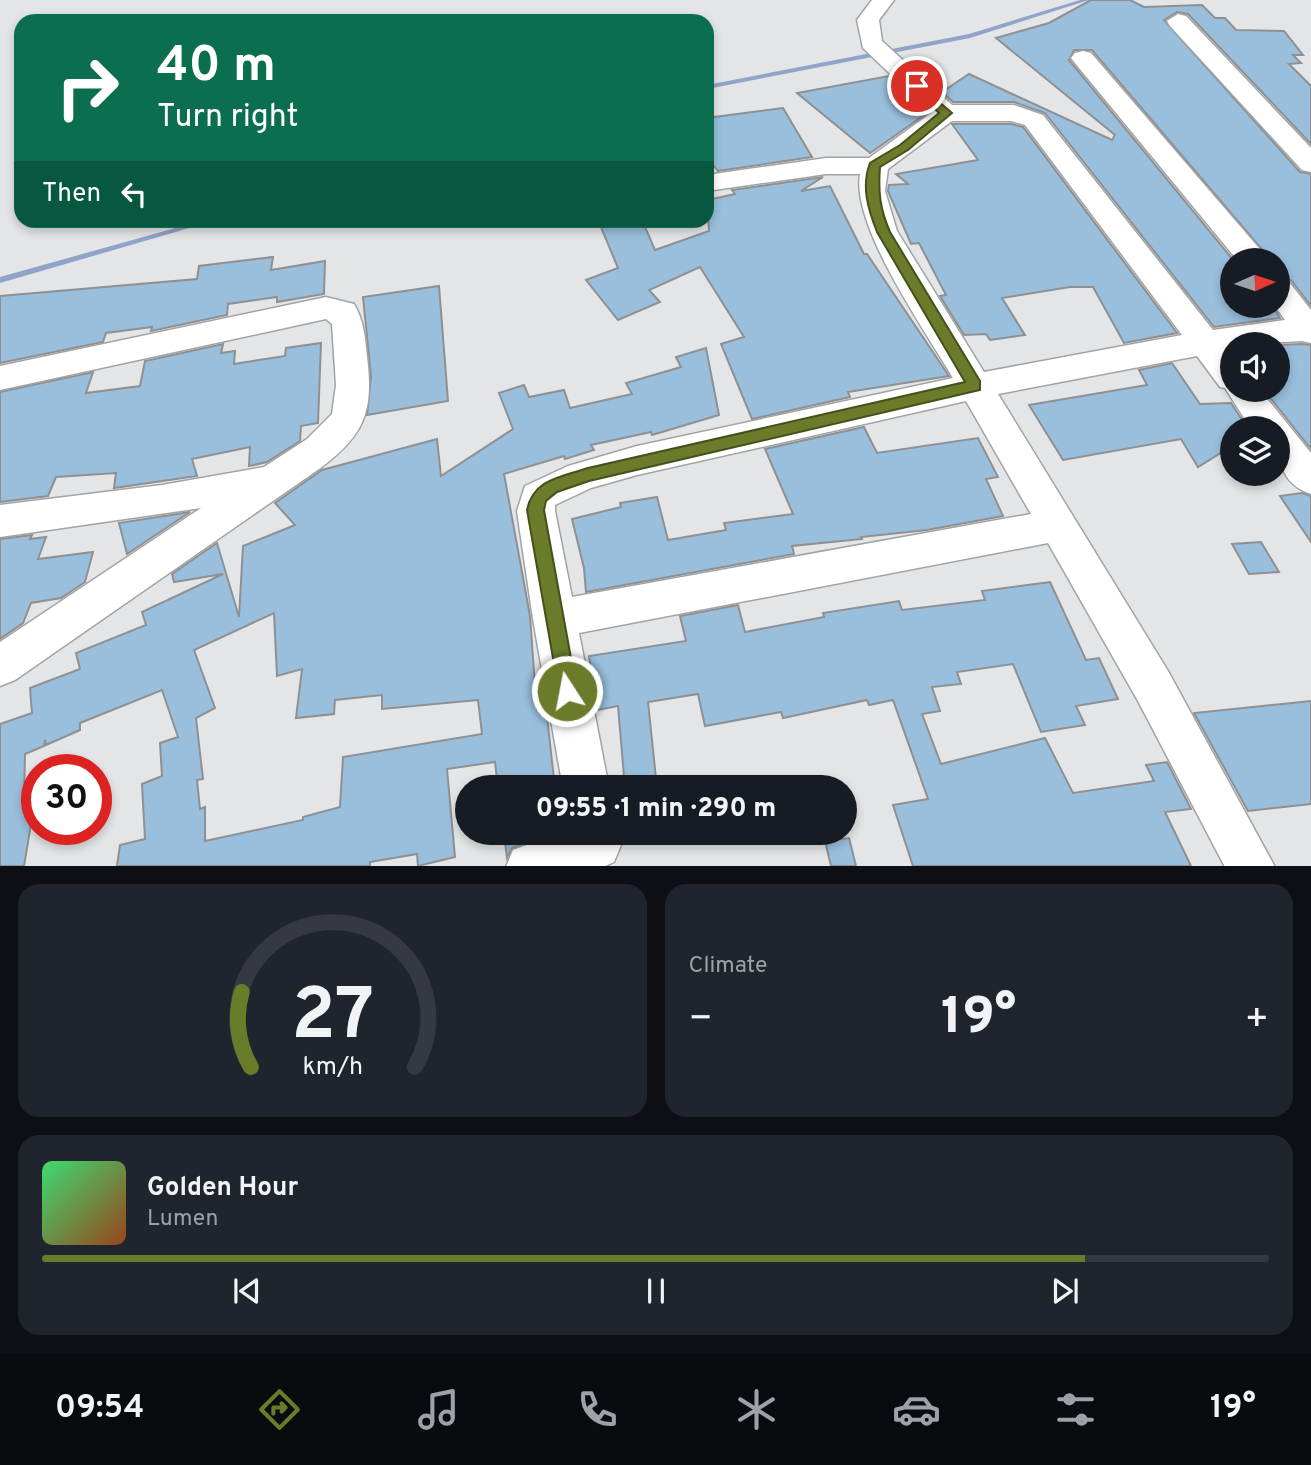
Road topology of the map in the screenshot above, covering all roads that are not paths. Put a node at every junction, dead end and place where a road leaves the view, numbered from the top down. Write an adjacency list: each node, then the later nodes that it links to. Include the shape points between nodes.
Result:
1 (883, 0): 4 (street, via 868,20 871,43)
2 (1178, 21): 5 (street)
3 (1083, 58): 8 (street)
4 (946, 113): 6 (street); 11 (street, via 1014,113 1034,120)
5 (1311, 164)
6 (874, 166): 7 (street, via 826,166); 14 (street, via 872,191 883,232)
7 (714, 182)
8 (1244, 248)
9 (1290, 304): 10 (street)
10 (1310, 330): 11 (street)
11 (1205, 343): 12 (street); 14 (street)
12 (1220, 362)
13 (0, 378): 19 (street, via 326,308 343,312 348,324 353,408 317,453)
14 (975, 386): 21 (street); 22 (street, via 588,474 551,488 538,497 536,510)
15 (1250, 402): 16 (street)
16 (1261, 416)
17 (1290, 452): 18 (street)
18 (1311, 479)
19 (271, 481): 20 (street); 23 (street)
20 (0, 521)
21 (1058, 525): 22 (street); 27 (street)
22 (553, 619): 24 (street)
23 (0, 667)
24 (583, 775)
25 (597, 848): 26 (street)
26 (530, 866)
27 (1251, 866)

